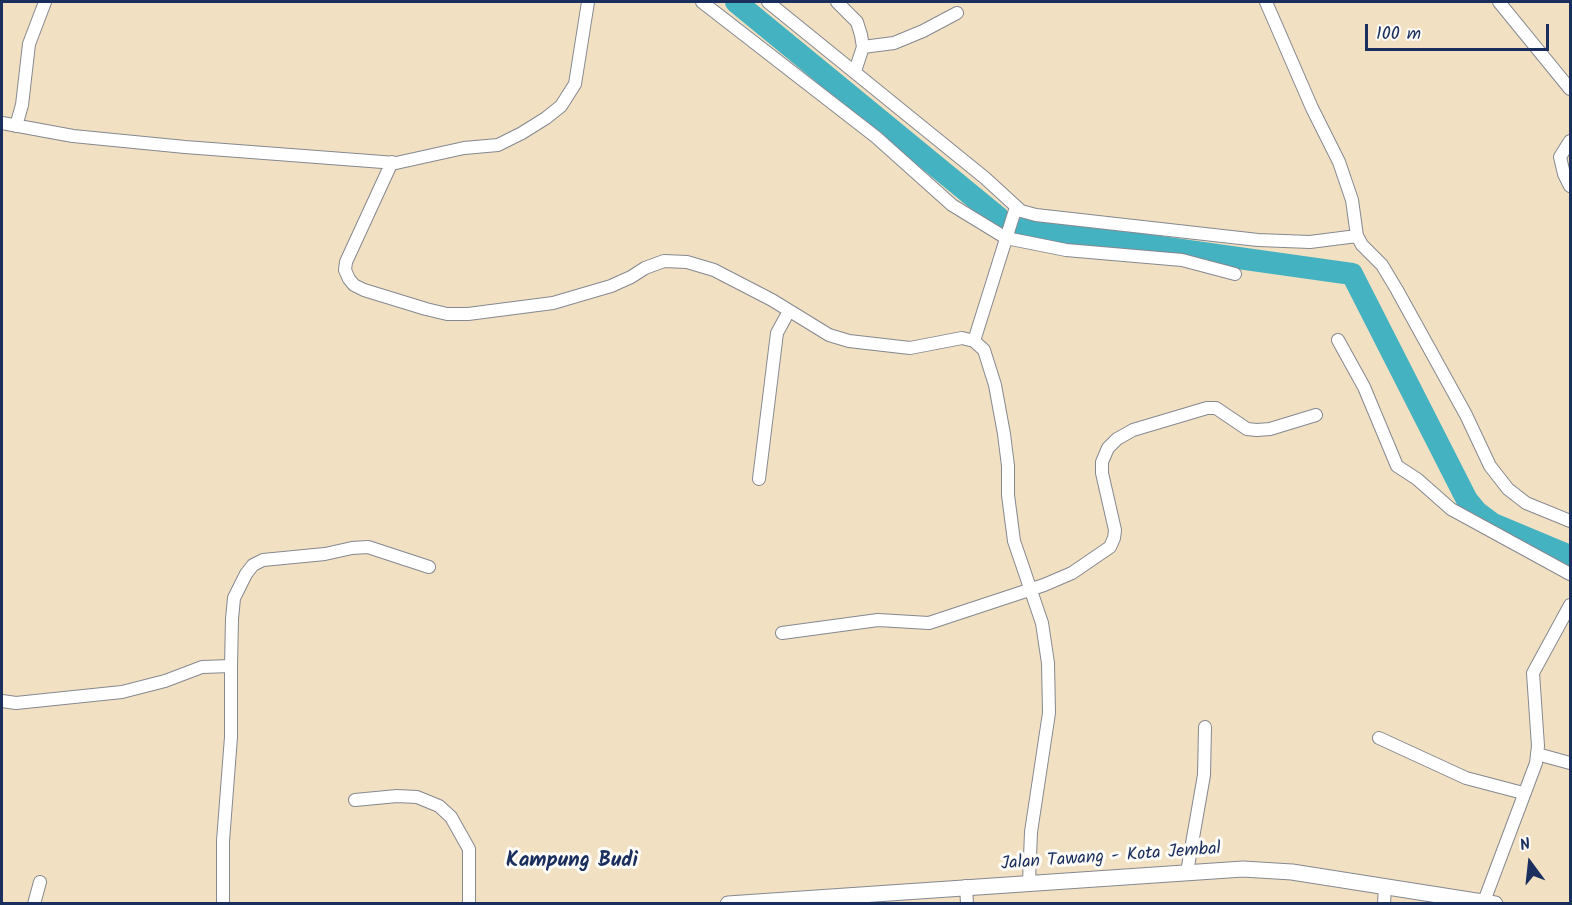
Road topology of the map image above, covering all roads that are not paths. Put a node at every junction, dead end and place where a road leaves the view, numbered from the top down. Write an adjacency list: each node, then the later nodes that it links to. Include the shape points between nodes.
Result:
1 (45, 2): 13 (street, via 29,44)
2 (588, 2): 15 (street, via 575,84 561,106 498,145)
3 (702, 2): 19 (street, via 876,137 952,205)
4 (768, 2): 10 (street)
5 (837, 2): 9 (street, via 857,22)
6 (1266, 2): 18 (street, via 1339,162 1352,200)
7 (1499, 2): 11 (street)
8 (957, 13): 9 (street, via 894,43)
9 (863, 47): 10 (street)
10 (855, 71): 17 (street)
11 (1570, 89)
12 (2, 123): 13 (street)
13 (16, 126): 15 (street, via 185,147)
14 (1570, 141): 16 (street, via 1560,157)
15 (392, 162): 21 (street, via 346,262 349,279 364,290 447,314 468,314 579,297 664,261 687,262 714,270)
16 (1570, 186)
17 (1016, 207): 18 (street, via 1035,214 1258,240 1310,242); 19 (street)
18 (1357, 236): 26 (street, via 1397,290 1491,466 1508,489)
19 (1006, 238): 20 (street, via 1066,250 1182,260); 23 (street)
20 (1235, 274)
21 (789, 310): 23 (street, via 829,335 849,340 910,348 962,338); 25 (street, via 777,333)
22 (1338, 340): 28 (street, via 1364,387 1396,466 1451,509)
23 (974, 341): 29 (street, via 984,350 995,385 1008,466 1010,519)
24 (1316, 415): 29 (street, via 1257,430 1247,429 1216,408 1207,408 1133,430 1117,439 1102,462 1115,530 1110,547 1072,573)
25 (759, 479)
26 (1570, 521)
27 (429, 567): 32 (street, via 368,547 263,560 253,565 234,598)
28 (1570, 574)
29 (1031, 588): 31 (street, via 929,623 879,620); 42 (street, via 1042,623 1050,684 1046,738 1030,832)
30 (1570, 605): 36 (street, via 1533,673)
31 (782, 633)
32 (231, 666): 33 (street, via 202,667 122,692 16,703); 46 (street)
33 (2, 701)
34 (1205, 727): 40 (street, via 1204,775)
35 (1379, 738): 38 (street, via 1466,778)
36 (1537, 754): 37 (street); 38 (street)
37 (1570, 763)
38 (1523, 794): 51 (street)
39 (355, 800): 47 (street, via 417,797 439,806 451,817 469,849)
40 (1187, 872): 42 (main road, Jalan Tawang - Kota Jembal); 44 (main road, Jalan Tawang - Kota Jembal, via 1265,870)
41 (40, 882): 45 (street)
42 (1029, 882): 43 (main road, Jalan Tawang - Kota Jembal)
43 (966, 886): 48 (main road, Jalan Tawang - Kota Jembal); 49 (street)
44 (1385, 886): 50 (street); 51 (main road, Jalan Tawang - Kota Jembal)
45 (34, 903)
46 (223, 903)
47 (469, 903)
48 (728, 903)
49 (967, 903)
50 (1384, 903)
51 (1487, 903)

